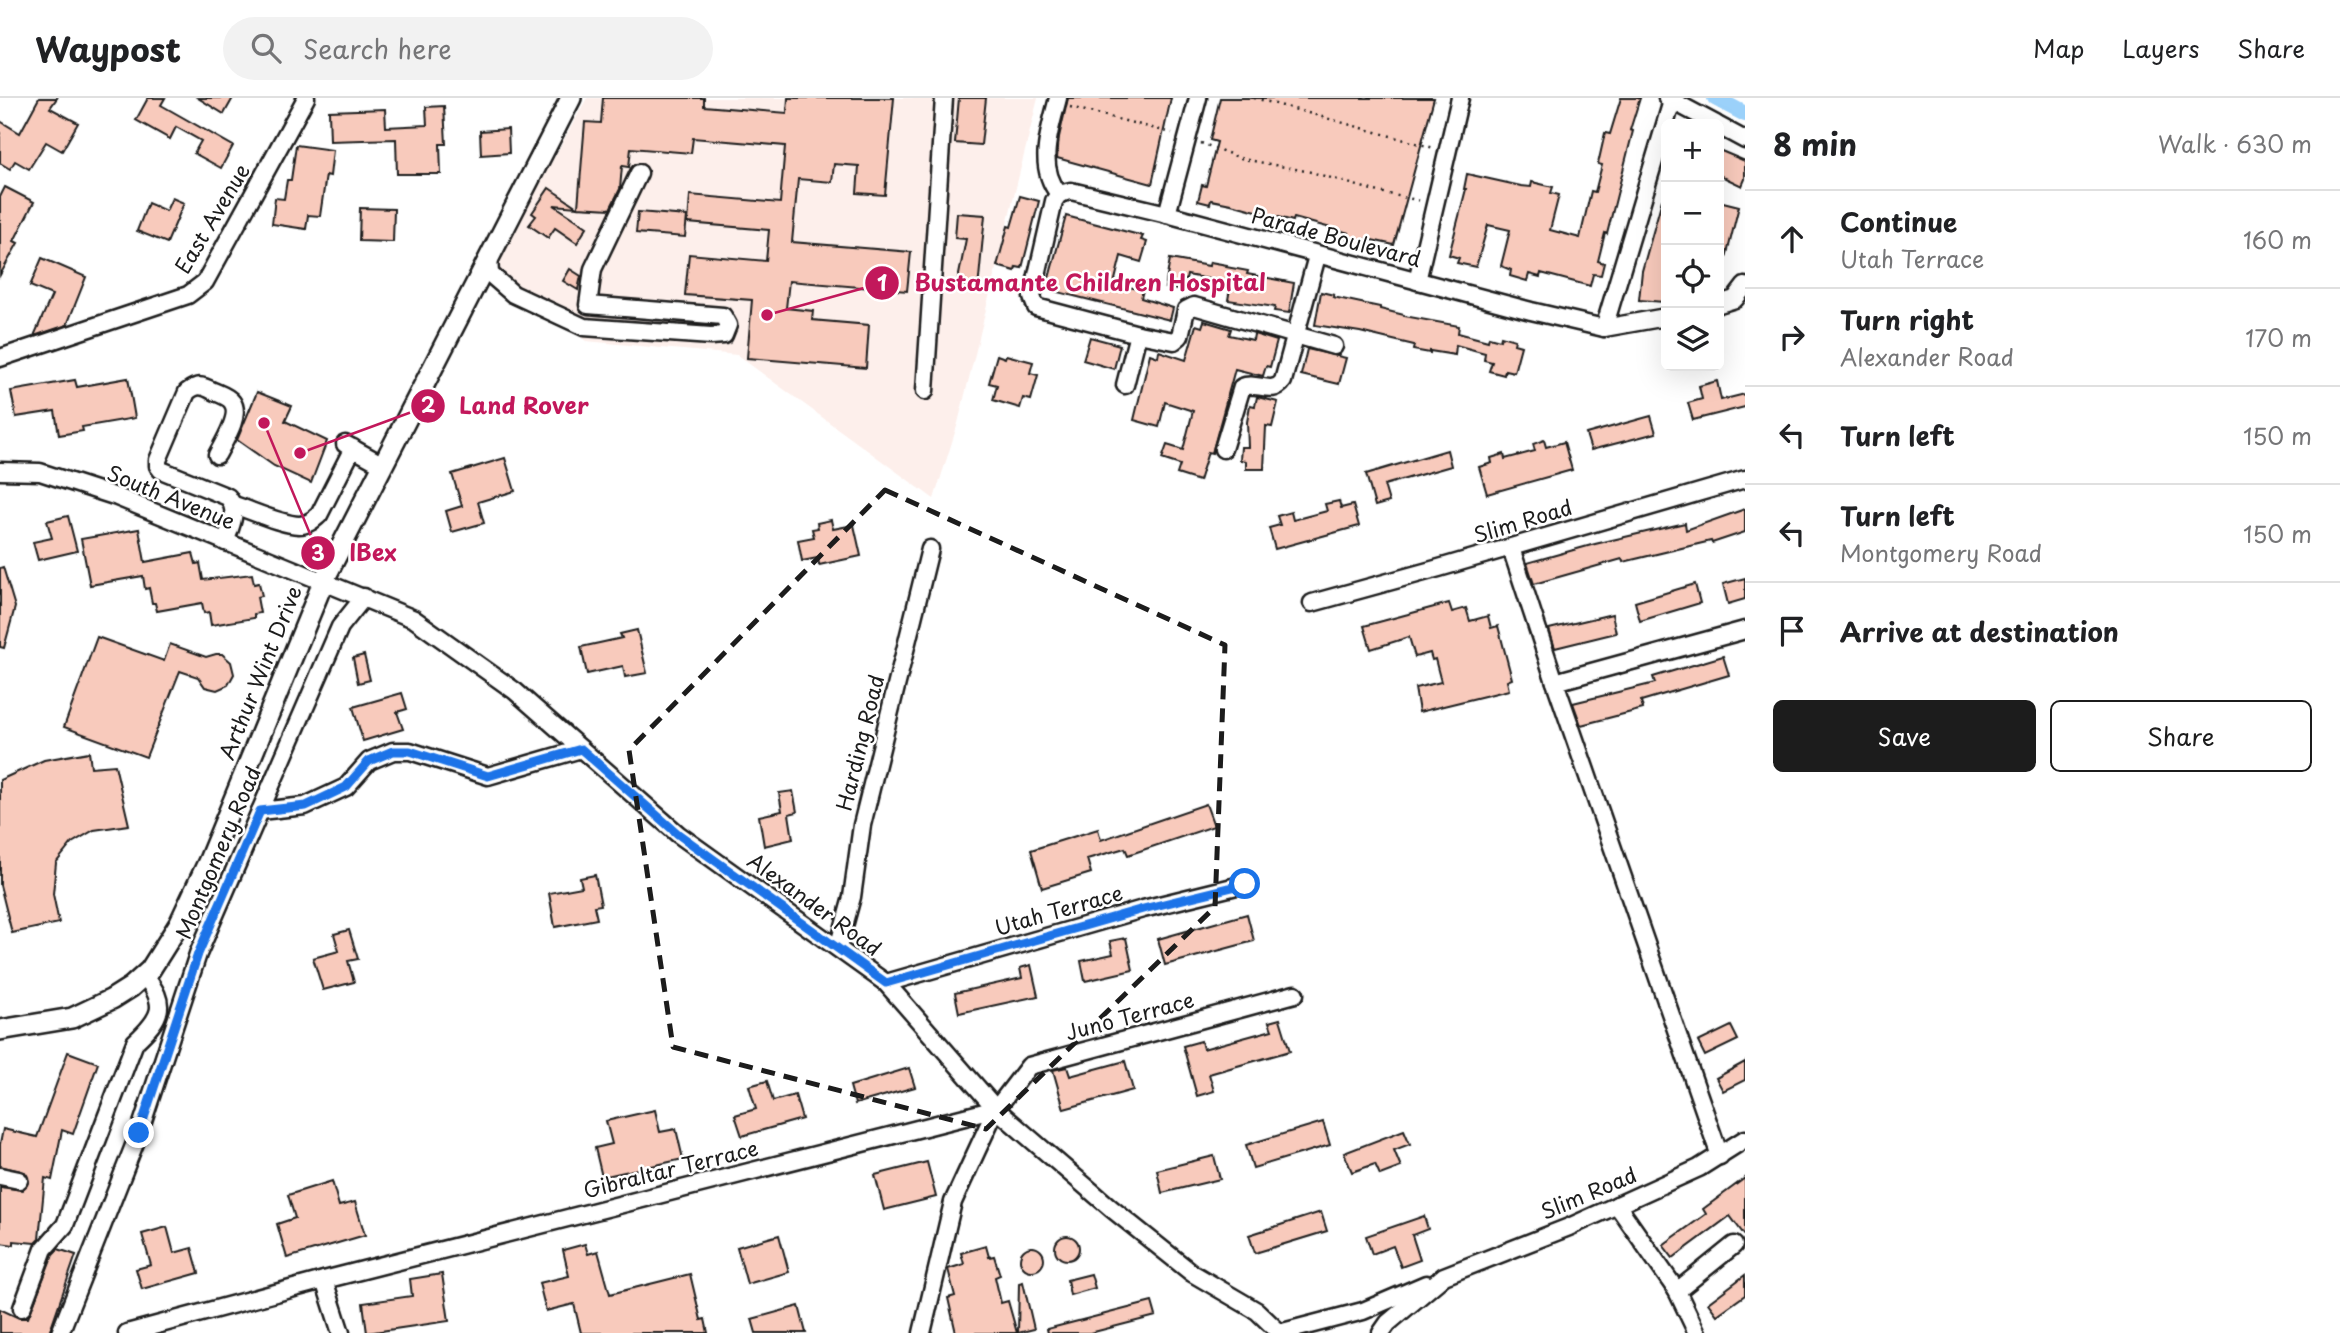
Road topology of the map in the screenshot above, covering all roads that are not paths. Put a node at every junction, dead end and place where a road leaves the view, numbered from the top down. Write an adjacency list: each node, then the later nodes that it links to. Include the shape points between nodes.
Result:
1 (306, 98): 26 (street, East Avenue, via 197,290)
2 (571, 98): 14 (main road, Arthur Wint Drive)
3 (944, 98): 28 (street)
4 (1198, 98): 13 (street)
5 (1460, 98): 16 (street)
6 (1669, 99): 8 (street); 22 (street)
7 (1057, 101): 12 (street, via 1045,163 1050,183)
8 (1706, 119)
9 (1724, 129): 10 (street)
10 (1745, 140)
11 (639, 173): 19 (street, via 593,269)
12 (1059, 194): 13 (street, Parade Boulevard, via 1071,191); 23 (street, via 1032,297 1034,305)
13 (1167, 214): 15 (street, Parade Boulevard)
14 (489, 256): 21 (street, via 490,274 513,293); 31 (main road, Arthur Wint Drive)
15 (1317, 256): 16 (street, Parade Boulevard); 24 (street)
16 (1417, 281): 22 (street, Parade Boulevard)
17 (1745, 286): 18 (street, via 1735,299)
18 (1724, 302)
19 (588, 305): 21 (street); 21 (street, via 705,313 723,316 728,325 724,335 711,336)
20 (1661, 318): 22 (street)
21 (584, 327)
22 (1604, 328)
23 (1138, 334): 24 (street, via 1176,340 1186,310 1192,306); 27 (street)
24 (1295, 335): 25 (street); 29 (street, via 1279,387 1247,385 1240,390)
25 (1335, 346)
26 (0, 358)
27 (1125, 385)
28 (925, 391)
29 (1223, 449)
30 (217, 455): 34 (street, via 235,406 203,386 193,387 158,466 228,497)
31 (383, 465): 34 (street, via 349,446 319,515 309,523 290,523); 38 (main road, Arthur Wint Drive)
32 (0, 471): 35 (street, South Avenue, via 40,472 117,497)
33 (1745, 479): 36 (street, Slim Road)
34 (234, 505): 35 (street)
35 (225, 542): 38 (street, South Avenue)
36 (1511, 548): 40 (street, Slim Road); 42 (street)
37 (930, 549): 46 (street, Harding Road, via 862,825 852,897)
38 (324, 580): 39 (street, Alexander Road); 47 (main road, Arthur Wint Drive, via 209,860 179,924)
39 (364, 597): 43 (street, Alexander Road, via 414,618 515,691); 44 (street, Montgomery Road, via 340,627)
40 (1312, 603)
41 (1745, 630): 42 (street)
42 (1555, 682): 53 (street)
43 (581, 749): 44 (street, via 488,776 410,751 393,751 369,761 346,787 306,806); 46 (street, Alexander Road, via 678,834)
44 (260, 811): 62 (street, Montgomery Road, via 198,954 139,1133)
45 (1245, 884): 48 (street, Utah Terrace)
46 (838, 948): 48 (street, Alexander Road)
47 (144, 975): 50 (main road, Arthur Wint Drive, via 111,999 72,1018); 61 (street, via 157,991 158,1014 135,1042 65,1225 44,1249)
48 (886, 983): 51 (street, Alexander Road)
49 (1295, 994): 51 (street, Juno Terrace, via 1029,1066)
50 (0, 1030)
51 (996, 1109): 59 (street, Gibraltar Terrace); 65 (street, via 953,1202); 66 (street, Alexander Road, via 1192,1273 1257,1311)
52 (1745, 1139): 53 (street, Slim Road)
53 (1720, 1156): 56 (street, Slim Road)
54 (0, 1176): 55 (street)
55 (19, 1180)
56 (1617, 1205): 58 (street, Slim Road); 60 (street)
57 (1734, 1245): 60 (street)
58 (1444, 1276): 66 (street, Slim Road, via 1363,1311); 67 (street, Slim Road)
59 (324, 1279): 63 (street, Gibraltar Terrace); 64 (street)
60 (1677, 1291): 68 (street)
61 (22, 1308)
62 (60, 1333)
63 (127, 1333)
64 (341, 1333)
65 (922, 1333)
66 (1280, 1333)
67 (1381, 1333)
68 (1697, 1333)

